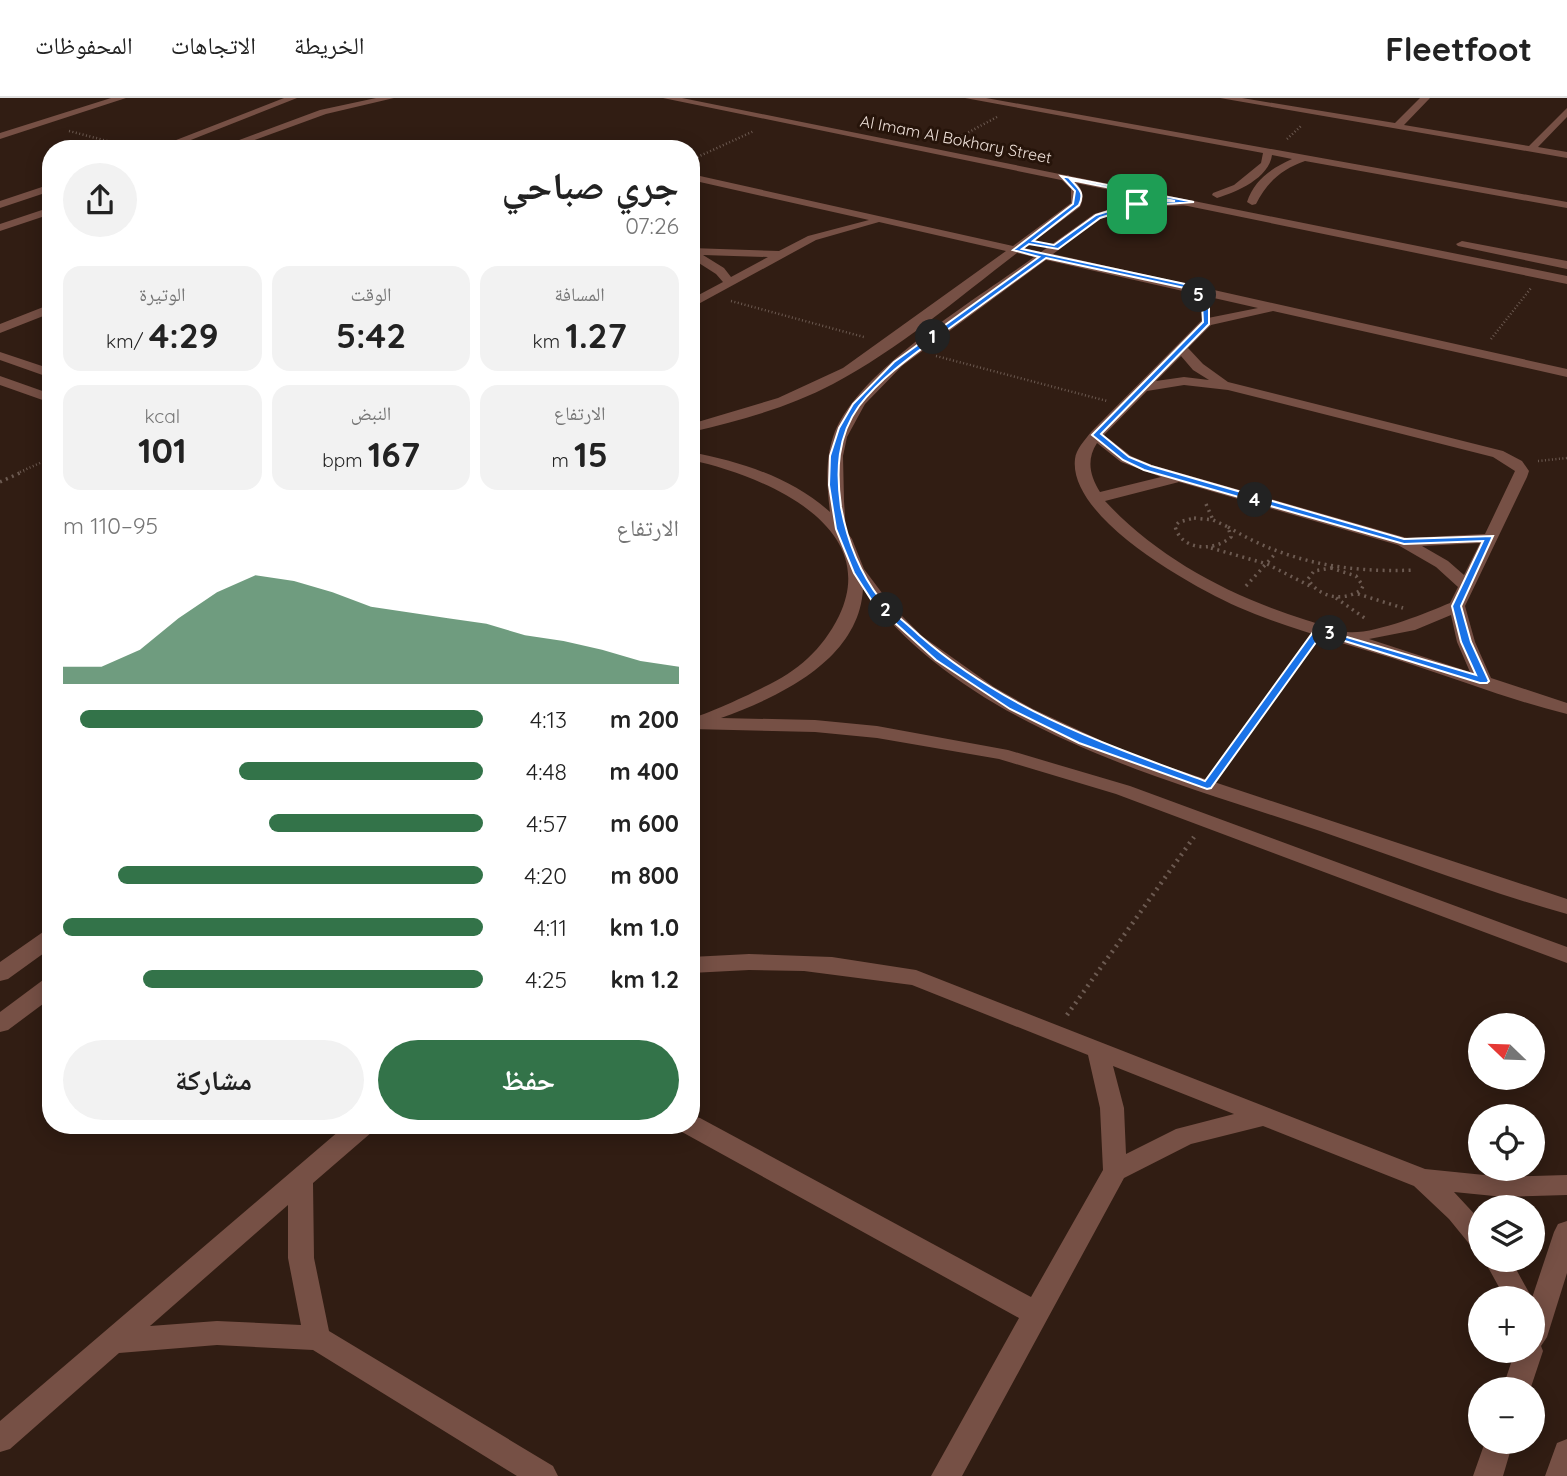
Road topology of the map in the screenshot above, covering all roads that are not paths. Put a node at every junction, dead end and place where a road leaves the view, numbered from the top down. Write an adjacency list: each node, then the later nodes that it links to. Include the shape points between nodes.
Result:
1 (100, 98): 16 (street)
2 (121, 98): 17 (street)
3 (363, 98): 14 (street)
4 (389, 98): 14 (street)
5 (668, 98): 25 (street, Al Imam Al Bokhary Street)
6 (717, 98): 25 (street, Al Imam Al Bokhary Street, via 949,143)
7 (972, 98): 21 (street)
8 (1225, 98): 12 (street)
9 (1285, 98): 12 (street)
10 (1425, 98): 15 (street)
11 (291, 100): 18 (street)
12 (1275, 107): 15 (street)
13 (1567, 111): 20 (street)
14 (323, 112): 19 (street)
15 (1397, 127): 20 (street)
16 (0, 129)
17 (0, 136)
18 (182, 140)
19 (245, 140)
20 (1531, 149): 22 (street)
21 (1270, 152): 23 (street); 29 (street, via 1266,164 1238,187)
22 (1567, 155)
23 (1305, 158): 31 (street, via 1285,165 1257,189); 34 (street)
24 (700, 170): 41 (street)
25 (1067, 172): 30 (street, Al Imam Al Bokhary Street); 41 (street, via 1078,191 1076,205)
26 (700, 179): 35 (street)
27 (42, 190): 32 (street)
28 (1204, 193): 29 (street)
29 (1217, 195): 31 (street)
30 (1191, 202): 43 (street, via 1115,209 1098,216); 47 (street, Al Imam Al Bokhary Street)
31 (1252, 202): 33 (street)
32 (0, 205)
33 (1265, 205)
34 (1567, 205)
35 (820, 206): 37 (street); 39 (street)
36 (42, 213): 38 (street)
37 (884, 220): 39 (street); 41 (street)
38 (0, 228)
39 (811, 238): 44 (street)
40 (1444, 241): 46 (street)
41 (1022, 246): 43 (street); 66 (street, via 841,376 765,409)
42 (700, 251): 44 (street)
43 (1050, 252): 49 (street); 59 (street); 71 (street, via 914,351 856,405 834,456 833,485)
44 (782, 254): 48 (street)
45 (700, 257): 48 (street)
46 (1567, 265)
47 (1567, 279)
48 (730, 283): 50 (street)
49 (1191, 288): 52 (street); 55 (street, via 1206,305)
50 (700, 299)
51 (42, 300): 54 (street)
52 (1289, 310): 55 (street); 61 (street)
53 (42, 312): 56 (street)
54 (0, 316)
55 (1206, 322): 57 (street)
56 (0, 329)
57 (1181, 348): 63 (street, via 1198,367); 64 (street)
58 (0, 356): 60 (street)
59 (1567, 362)
60 (42, 371)
61 (1567, 373)
62 (0, 380): 65 (street)
63 (1228, 386): 64 (street, via 1184,381); 72 (street, via 1497,454 1517,464 1520,477)
64 (1144, 387): 67 (street)
65 (42, 396)
66 (700, 426)
67 (1096, 435): 69 (street, via 1126,459); 70 (street, via 1082,464)
68 (700, 457): 71 (street, via 764,475 809,499)
69 (1180, 478): 70 (street); 73 (street)
70 (1097, 498): 77 (street, via 1134,538 1195,580 1233,599)
71 (841, 529): 74 (street)
72 (1490, 538): 73 (street); 75 (street)
73 (1404, 542): 75 (street)
74 (859, 573): 80 (street, via 854,607 835,641 800,673 751,701); 82 (street, via 877,602 940,658 986,691 1083,740)
75 (1468, 587): 76 (street)
76 (1457, 606): 77 (street, via 1434,617); 78 (street)
77 (1349, 638): 78 (street)
78 (1483, 681): 79 (street)
79 (1567, 709)
80 (700, 720)
81 (700, 723): 84 (street, via 815,726 939,741 1062,770)
82 (1567, 907)
83 (42, 943): 86 (street)
84 (1567, 955)
85 (700, 964): 89 (street, via 803,961 916,978)
86 (0, 973)
87 (42, 993): 88 (street)
88 (0, 1024)
89 (1098, 1050): 90 (street); 93 (street, via 1112,1108)
90 (1263, 1116): 93 (street, via 1185,1136); 94 (street)
91 (700, 1130): 100 (street)
92 (353, 1134): 95 (street)
93 (1115, 1171): 100 (street)
94 (1423, 1180): 96 (street, via 1504,1187); 97 (street)
95 (300, 1182): 101 (street, via 302,1258); 102 (street)
96 (1567, 1185)
97 (1468, 1224)
98 (1567, 1232): 99 (street)
99 (1545, 1299)
100 (1035, 1313): 107 (street)
101 (317, 1338): 102 (street, via 218,1333); 106 (street)
102 (114, 1341): 103 (street)
103 (0, 1439)
104 (1567, 1453): 109 (street)
105 (1495, 1454): 108 (street)
106 (543, 1476)
107 (946, 1476)
108 (1488, 1476)
109 (1560, 1476)

